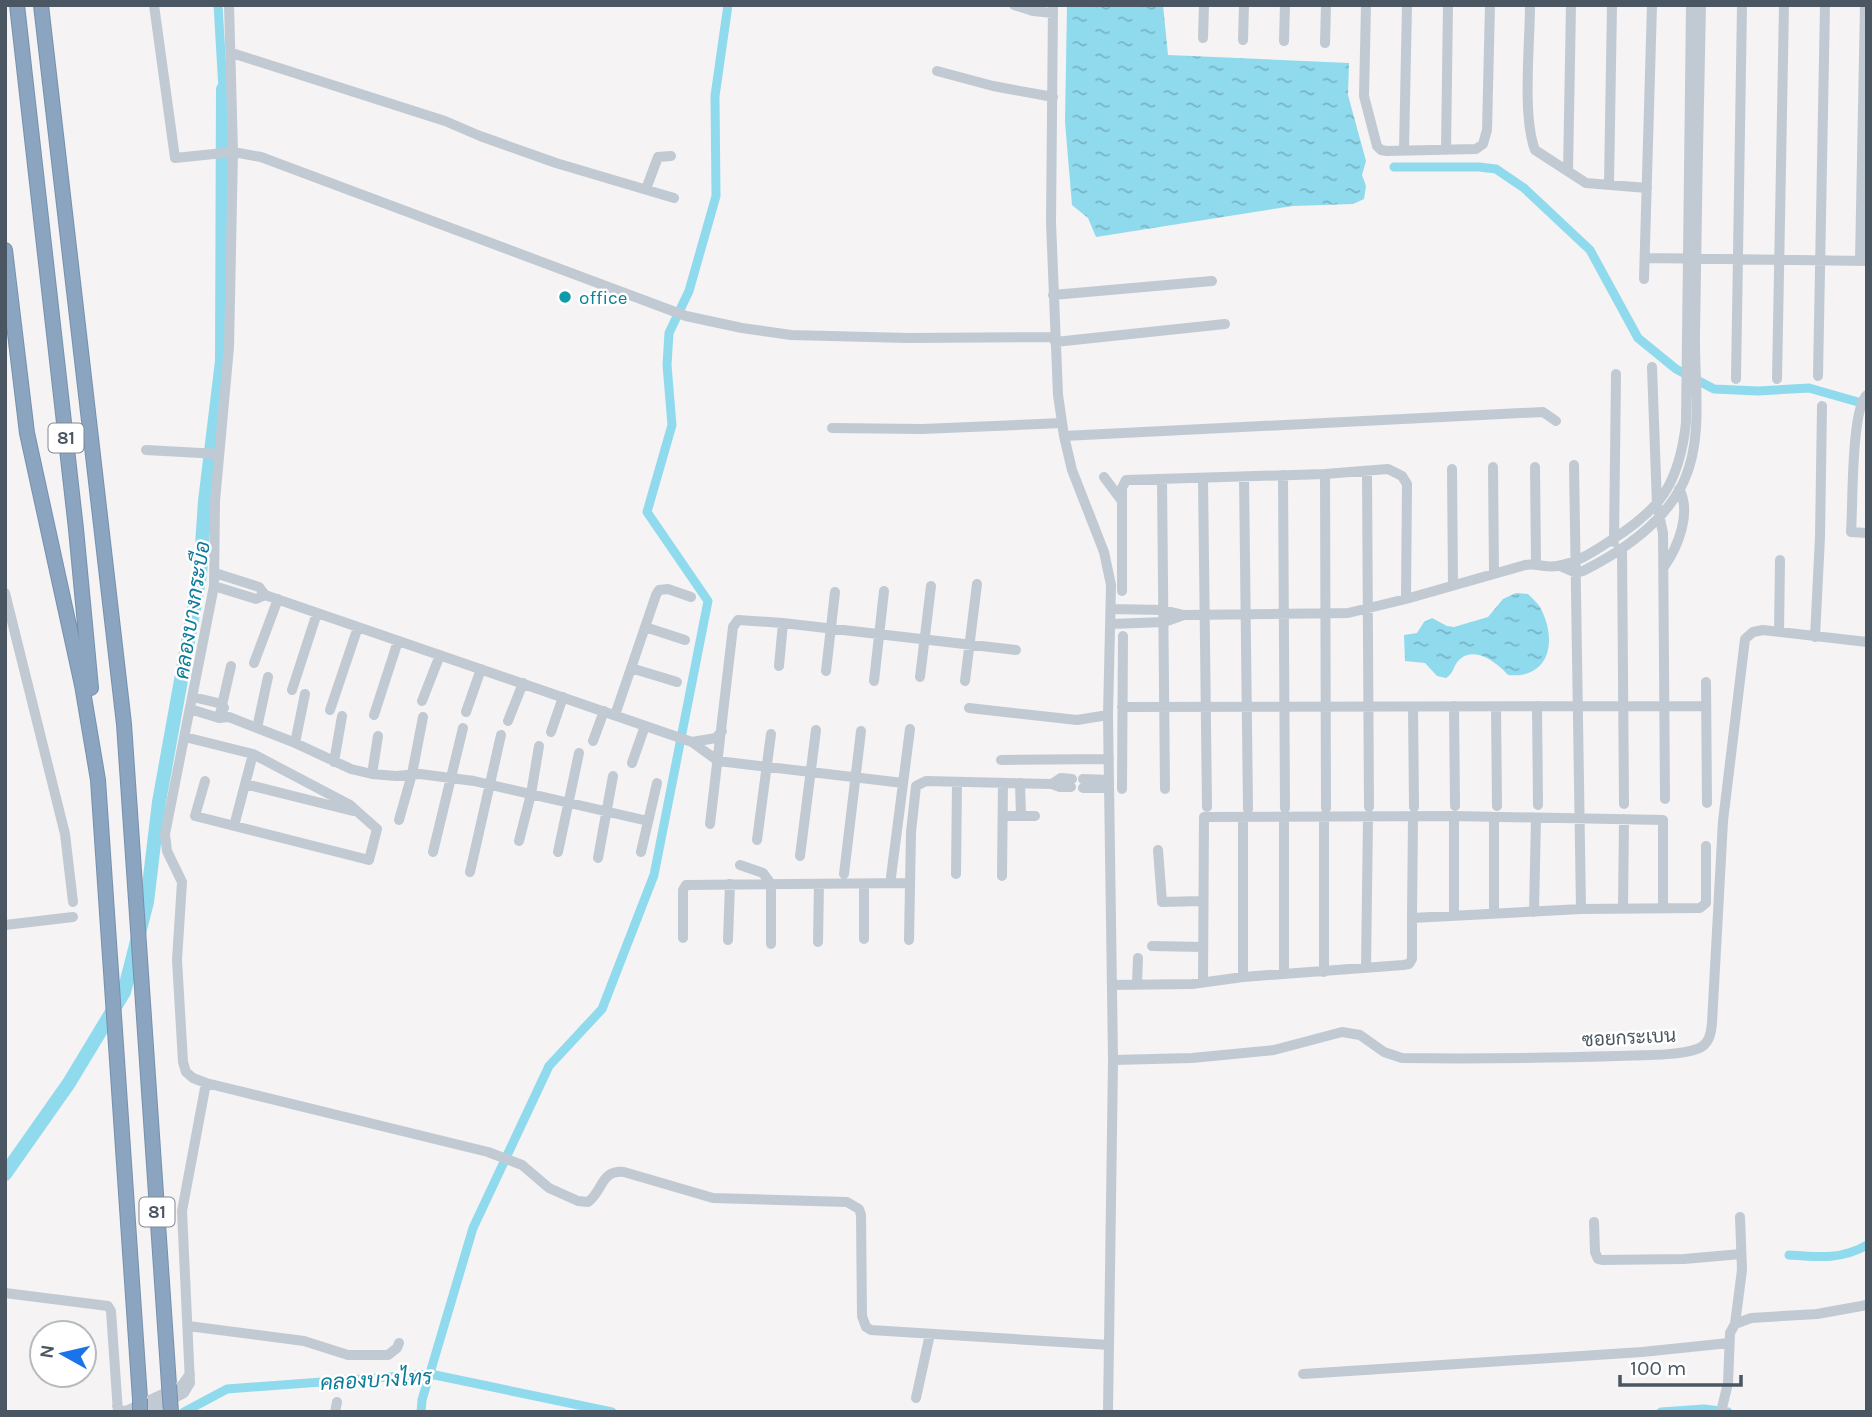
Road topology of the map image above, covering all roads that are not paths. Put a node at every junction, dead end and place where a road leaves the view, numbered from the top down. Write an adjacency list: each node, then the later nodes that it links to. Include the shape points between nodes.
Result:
1 (17, 5): 208 (highway, 81, via 76,528)
2 (41, 5): 314 (highway, 81, bridge, via 122,711)
3 (154, 5): 35 (street, via 175,158)
4 (229, 5): 29 (street)
5 (1014, 5): 24 (street, via 1034,11)
6 (1203, 5): 25 (street)
7 (1244, 5): 26 (street)
8 (1285, 5): 27 (street)
9 (1326, 5): 28 (street)
10 (1366, 5): 34 (street, via 1364,96 1368,113 1377,146)
11 (1407, 5): 34 (street)
12 (1448, 5): 33 (street)
13 (1490, 5): 33 (street, via 1486,137 1476,149)
14 (1530, 5): 37 (street, via 1531,140 1535,150)
15 (1571, 5): 37 (street)
16 (1612, 5): 38 (street)
17 (1652, 5): 39 (street)
18 (1691, 5): 32 (street)
19 (1701, 5): 32 (street)
20 (1742, 5): 45 (street)
21 (1784, 5): 46 (street)
22 (1825, 5): 47 (street)
23 (1866, 5): 48 (street)
24 (1053, 9): 31 (street)
25 (1203, 38)
26 (1243, 40)
27 (1284, 41)
28 (1325, 43)
29 (232, 53): 35 (street); 40 (street)
30 (937, 71): 31 (street)
31 (1053, 97): 51 (street)
32 (1694, 125): 44 (street)
33 (1446, 149): 34 (street)
34 (1404, 150)
35 (233, 152): 53 (street, via 274,161 686,316 791,335); 67 (street, via 229,347)
36 (671, 156): 40 (street, via 658,157)
37 (1568, 171): 38 (street, via 1586,183)
38 (1609, 183): 39 (street)
39 (1647, 188): 43 (street)
40 (646, 190): 41 (street)
41 (674, 198)
42 (5, 250): 208 (highway, 81, via 27,433)
43 (1645, 258): 44 (street); 49 (street)
44 (1691, 259): 45 (street); 63 (street)
45 (1737, 260): 46 (street); 57 (street)
46 (1779, 260): 47 (street); 58 (street)
47 (1820, 261): 48 (street); 56 (street)
48 (1863, 261)
49 (1644, 279)
50 (1212, 281): 51 (street)
51 (1053, 295): 53 (street)
52 (1225, 324): 53 (street)
53 (1054, 339): 62 (street)
54 (1652, 368): 81 (street)
55 (1616, 374): 84 (street)
56 (1818, 376)
57 (1736, 379)
58 (1777, 379)
59 (1865, 397): 83 (street, via 1858,412 1851,532)
60 (1822, 406): 124 (street)
61 (1556, 421): 65 (street, via 1544,412)
62 (1062, 423): 64 (street); 65 (street)
63 (1690, 424): 79 (street, via 1693,451); 81 (street, via 1677,469)
64 (832, 428)
65 (1064, 436): 106 (street, via 1080,495 1108,566)
66 (146, 450): 67 (street)
67 (218, 454): 91 (street)
68 (1574, 465): 87 (street)
69 (1493, 467): 93 (street)
70 (1535, 467): 88 (street)
71 (1452, 469): 97 (street)
72 (1367, 471): 73 (street); 105 (street, via 1388,469 1407,484); 107 (street)
73 (1325, 474): 74 (street); 111 (street)
74 (1283, 475): 76 (street); 110 (street)
75 (1104, 477): 80 (street)
76 (1244, 477): 77 (street); 113 (street)
77 (1203, 478): 78 (street); 112 (street)
78 (1162, 479): 80 (street, via 1126,480); 108 (street)
79 (1679, 489): 82 (street); 90 (street, via 1684,499 1678,542)
80 (1122, 502): 99 (street)
81 (1657, 505): 82 (street); 84 (street)
82 (1660, 517): 85 (street); 90 (street)
83 (1867, 534)
84 (1614, 539): 85 (street); 87 (street)
85 (1618, 550): 92 (street); 156 (street)
86 (1780, 560): 121 (street)
87 (1576, 561): 89 (street); 92 (street)
88 (1536, 564): 89 (street); 93 (street)
89 (1559, 566): 92 (street)
90 (1663, 567): 157 (street)
91 (215, 573): 95 (street); 102 (street, via 259,587)
92 (1576, 573): 155 (street)
93 (1494, 574): 97 (street)
94 (977, 584): 129 (street)
95 (214, 586): 102 (street, via 256,599); 147 (street)
96 (931, 586): 125 (street)
97 (1453, 586): 105 (street)
98 (884, 591): 122 (street)
99 (1122, 591)
100 (835, 592): 120 (street)
101 (5, 593): 270 (street, via 65,835)
102 (265, 595): 104 (street)
103 (691, 597): 119 (street, via 659,590)
104 (278, 599): 109 (street); 132 (street)
105 (1406, 599): 107 (street)
106 (1111, 609): 108 (street); 117 (street)
107 (1368, 609): 111 (street); 165 (street)
108 (1163, 610): 114 (street); 115 (street)
109 (317, 613): 118 (street); 145 (street)
110 (1284, 613): 111 (street); 113 (street); 163 (street)
111 (1325, 613): 164 (street)
112 (1205, 614): 113 (street); 114 (street); 161 (street)
113 (1245, 614): 162 (street)
114 (1184, 615): 115 (street)
115 (1164, 622): 117 (street); 160 (street)
116 (783, 623): 120 (street); 134 (street); 185 (street, via 743,619 735,623)
117 (1111, 624): 173 (street)
118 (358, 627): 126 (street); 168 (street)
119 (645, 627): 127 (street); 135 (street)
120 (831, 628): 122 (street); 137 (street)
121 (1779, 632): 124 (street, ซอยกระเบน); 296 (street, ซอยกระเบน, via 1753,632 1742,651 1723,821 1712,1023 1704,1046 1689,1051 1596,1056 1402,1058 1360,1035 1342,1032 1274,1050)
122 (879, 634): 125 (street); 140 (street)
123 (1123, 636): 159 (street)
124 (1815, 637): 128 (street, ซอยกระเบน)
125 (924, 639): 129 (street); 139 (street)
126 (398, 640): 131 (street); 171 (street)
127 (685, 640)
128 (1867, 642)
129 (970, 644): 130 (street); 141 (street)
130 (1016, 650)
131 (440, 655): 136 (street); 149 (street)
132 (254, 663)
133 (231, 666): 150 (street)
134 (779, 666)
135 (631, 668): 142 (street); 172 (street)
136 (481, 669): 144 (street); 169 (street)
137 (825, 671)
138 (268, 677): 180 (street)
139 (920, 677)
140 (874, 681)
141 (965, 681)
142 (677, 682)
143 (1706, 682): 158 (street)
144 (523, 683): 148 (street); 177 (street)
145 (292, 690)
146 (305, 694): 192 (street)
147 (193, 696): 150 (street); 167 (street)
148 (563, 697): 170 (street); 184 (street)
149 (422, 701)
150 (222, 704): 175 (street)
151 (1413, 706): 152 (street); 165 (street); 234 (street)
152 (1454, 706): 153 (street); 231 (street)
153 (1496, 706): 154 (street); 228 (street)
154 (1537, 706): 155 (street); 227 (street)
155 (1578, 706): 156 (street); 243 (street)
156 (1623, 706): 157 (street); 226 (street)
157 (1665, 706): 158 (street); 223 (street)
158 (1706, 706): 225 (street)
159 (1122, 707): 160 (street); 220 (street)
160 (1164, 707): 161 (street); 221 (street)
161 (1206, 707): 162 (street); 229 (street)
162 (1247, 707): 163 (street); 236 (street)
163 (1285, 707): 164 (street); 237 (street)
164 (1325, 707): 165 (street); 232 (street)
165 (1368, 707): 233 (street)
166 (969, 708): 173 (street, via 1077,720)
167 (190, 709): 175 (street); 189 (street)
168 (330, 710)
169 (467, 712)
170 (604, 712): 172 (street); 190 (street)
171 (374, 715)
172 (615, 715): 178 (street)
173 (1108, 715): 196 (street)
174 (342, 716): 199 (street)
175 (224, 717): 180 (street)
176 (423, 717): 204 (street)
177 (508, 721)
178 (645, 726): 191 (street); 200 (street)
179 (463, 727): 206 (street)
180 (257, 728): 192 (street)
181 (909, 729): 212 (street)
182 (816, 730): 202 (street)
183 (861, 731): 207 (street)
184 (551, 732)
185 (722, 732): 191 (street, via 716,738); 198 (street)
186 (771, 734): 201 (street)
187 (501, 735): 218 (street)
188 (378, 736): 203 (street)
189 (185, 737): 195 (street); 297 (street, via 165,834 167,851 182,882 177,960 183,1062 186,1072)
190 (593, 741)
191 (692, 742): 198 (street)
192 (295, 743): 199 (street)
193 (539, 746): 222 (street)
194 (579, 753): 224 (street)
195 (253, 754): 217 (street); 235 (street)
196 (1109, 759): 197 (street); 219 (street)
197 (1001, 760)
198 (718, 761): 201 (street); 247 (street)
199 (334, 762): 203 (street)
200 (632, 763)
201 (766, 768): 202 (street); 249 (street)
202 (810, 773): 207 (street); 256 (street)
203 (372, 774): 204 (street)
204 (412, 774): 206 (street); 245 (street)
205 (613, 776): 230 (street)
206 (452, 778): 218 (street); 253 (street)
207 (856, 778): 212 (street); 260 (street)
208 (98, 780): 312 (highway, 81)
209 (205, 781): 248 (street, via 195,816)
210 (957, 782): 213 (street); 261 (street); 264 (street, via 926,781 916,786)
211 (657, 783): 246 (street)
212 (903, 783): 263 (street)
213 (1003, 783): 214 (street); 238 (street)
214 (1020, 783): 215 (street, via 1052,783 1061,778); 239 (street)
215 (1071, 783)
216 (1083, 783): 219 (street)
217 (245, 784): 235 (street); 248 (street)
218 (490, 784): 222 (street); 259 (street)
219 (1109, 784): 294 (street)
220 (1122, 789)
221 (1165, 789)
222 (531, 794): 224 (street); 250 (street)
223 (1665, 799)
224 (570, 801): 230 (street); 254 (street)
225 (1707, 803)
226 (1624, 804)
227 (1538, 805)
228 (1497, 806)
229 (1207, 807)
230 (607, 810): 246 (street); 257 (street)
231 (1455, 811): 234 (street); 241 (street); 276 (street)
232 (1325, 812): 233 (street); 237 (street); 290 (street)
233 (1369, 812): 234 (street); 289 (street)
234 (1413, 812): 278 (street)
235 (361, 813): 248 (street, via 377,829 369,860)
236 (1245, 813): 237 (street); 269 (street, via 1204,817); 292 (street)
237 (1285, 813): 291 (street)
238 (1003, 816): 239 (street); 262 (street)
239 (1021, 816): 240 (street)
240 (1035, 816)
241 (1494, 817): 242 (street); 275 (street)
242 (1536, 818): 243 (street); 274 (street)
243 (1580, 818): 244 (street); 273 (street)
244 (1624, 819): 271 (street); 272 (street, via 1663,820)
245 (399, 820)
246 (648, 821): 255 (street)
247 (710, 824)
248 (234, 826)
249 (757, 840)
250 (519, 841)
251 (1706, 846): 272 (street, via 1706,903 1700,908)
252 (1158, 850): 269 (street, via 1162,902)
253 (433, 852)
254 (558, 852)
255 (641, 852)
256 (800, 856)
257 (598, 858)
258 (740, 866): 266 (street, via 763,873)
259 (470, 872)
260 (844, 874)
261 (956, 874)
262 (1002, 876)
263 (891, 877)
264 (910, 883): 268 (street); 283 (street)
265 (730, 884): 266 (street); 280 (street, via 684,887); 282 (street)
266 (771, 884): 267 (street); 285 (street)
267 (819, 884): 268 (street); 284 (street)
268 (864, 884): 281 (street)
269 (1203, 901): 287 (street)
270 (74, 902)
271 (1623, 908): 272 (street); 273 (street)
272 (1663, 908)
273 (1581, 909): 274 (street)
274 (1534, 912): 275 (street)
275 (1494, 913): 276 (street)
276 (1454, 915): 278 (street)
277 (73, 917): 279 (street)
278 (1412, 918): 289 (street, via 1409,964)
279 (5, 925)
280 (682, 938)
281 (864, 939)
282 (728, 940)
283 (909, 940)
284 (818, 942)
285 (771, 944)
286 (1153, 946): 287 (street)
287 (1203, 947): 293 (street)
288 (1138, 958): 295 (street)
289 (1366, 968): 290 (street)
290 (1324, 972): 291 (street)
291 (1284, 974): 292 (street)
292 (1243, 977): 293 (street)
293 (1203, 982): 295 (street)
294 (1112, 985): 295 (street); 296 (street)
295 (1137, 985)
296 (1113, 1060): 308 (street)
297 (206, 1083): 304 (street, via 182,1211); 305 (street, via 488,1152 522,1165 549,1188 578,1201 588,1202 614,1171 713,1198 847,1202 861,1215 863,1323 871,1330)
298 (1740, 1217): 300 (street)
299 (1594, 1222): 300 (street, via 1595,1252 1602,1260)
300 (1741, 1254): 303 (street)
301 (5, 1293): 313 (street, via 108,1306)
302 (1867, 1305): 303 (street, via 1751,1318)
303 (1735, 1324): 307 (street)
304 (188, 1326): 306 (street, via 304,1341 348,1355 388,1355); 309 (street)
305 (930, 1334): 308 (street); 311 (street)
306 (399, 1343)
307 (1729, 1343): 310 (street); 316 (street, via 1727,1395)
308 (1109, 1345): 315 (street)
309 (191, 1371): 312 (street, via 186,1392); 313 (street, via 182,1385 126,1411)
310 (1303, 1374)
311 (916, 1398)
312 (142, 1407)
313 (117, 1409)
314 (171, 1412)
315 (1108, 1412)
316 (1721, 1412)

